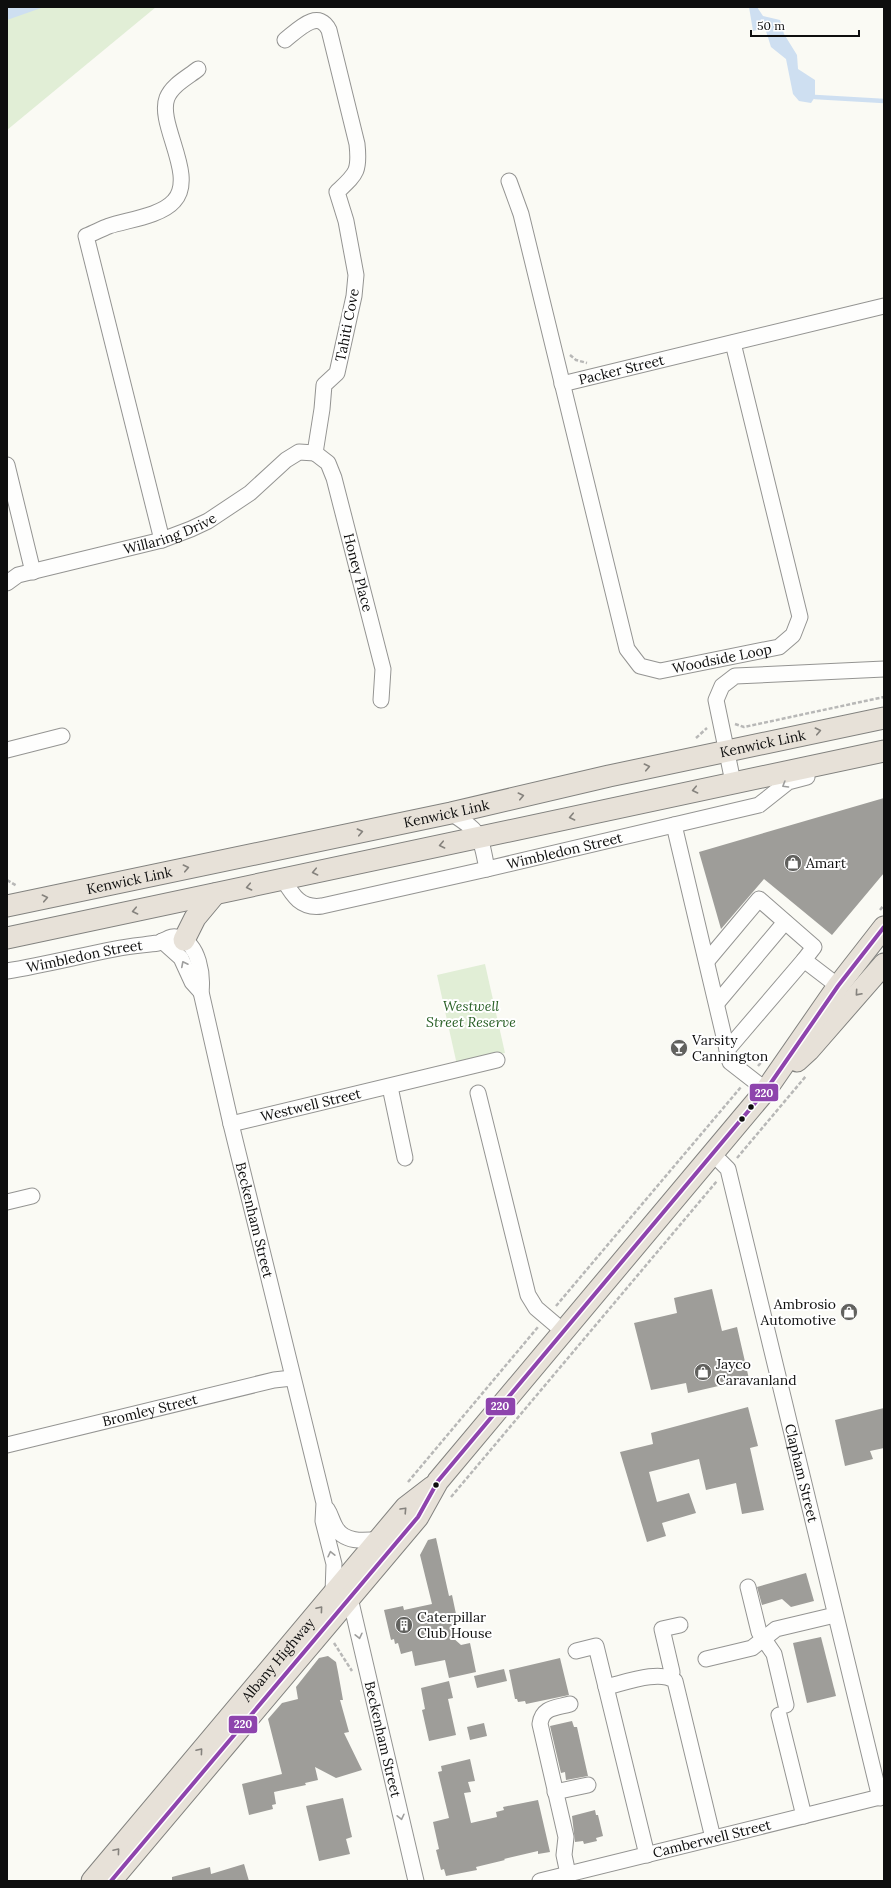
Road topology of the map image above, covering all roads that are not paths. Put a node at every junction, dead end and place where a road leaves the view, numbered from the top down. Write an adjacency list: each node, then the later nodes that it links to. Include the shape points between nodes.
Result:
1 (285, 40): 7 (street, Tahiti Cove, via 313,20 326,24 359,159 355,175 337,192 346,221 356,275 354,296 337,373 324,385)
2 (198, 69): 9 (street, via 173,88 167,98 166,112 182,178 181,191 174,202 144,217 108,226 86,236)
3 (509, 181): 6 (street, Packer Street, via 521,214)
4 (884, 306): 5 (street, Packer Street)
5 (733, 343): 6 (street, Packer Street); 6 (street, Woodside Loop, via 800,616 793,635 779,647 660,671 640,666 627,649)
6 (562, 384)
7 (315, 453): 9 (street, Willaring Drive, via 299,452 286,460 250,492 208,521); 13 (street, Honey Place, via 328,463 334,478 383,669)
8 (7, 465): 10 (street)
9 (162, 540): 10 (street, Willaring Drive)
10 (33, 572): 11 (street, Willaring Drive, via 18,575)
11 (7, 583)
12 (884, 669): 17 (street, via 735,676 722,686 716,700)
13 (381, 700)
14 (884, 718): 17 (highway, Kenwick Link, one-way to 14)
15 (62, 736): 16 (street)
16 (7, 750)
17 (726, 750): 20 (street); 21 (highway, Kenwick Link, one-way to 17)
18 (884, 750): 19 (highway)
19 (845, 758): 20 (highway); 22 (street, Wimbledon Street, one-way to 22, via 827,771 788,782 759,805)
20 (734, 782): 23 (highway, one-way to 23)
21 (451, 812): 23 (street, via 470,825); 27 (highway, Kenwick Link, one-way to 21)
22 (674, 825): 24 (street, Wimbledon Street); 33 (street)
23 (480, 836): 24 (street); 25 (highway, one-way to 25)
24 (487, 869): 25 (street, Wimbledon Street, via 315,907 301,903 292,895)
25 (283, 879): 26 (highway, one-way to 26)
26 (215, 894): 30 (highway, one-way to 30); 31 (highway, via 195,918)
27 (7, 906)
28 (881, 920): 37 (highway, Albany Highway)
29 (785, 922): 33 (street, via 759,899); 34 (street, via 814,947); 39 (street)
30 (7, 937)
31 (184, 940): 32 (street, Wimbledon Street, via 172,936); 38 (street, Beckenham Street, via 197,957 202,984)
32 (162, 941): 36 (street, Wimbledon Street); 38 (street, Wimbledon Street, one-way to 32, via 192,982 181,958)
33 (707, 960): 39 (street)
34 (804, 960): 37 (street); 40 (street)
35 (884, 964): 43 (highway, Albany Highway, one-way to 43, via 809,1050)
36 (7, 971)
37 (838, 986): 43 (highway, Albany Highway)
38 (200, 992): 45 (street, Beckenham Street)
39 (717, 1004): 40 (street)
40 (727, 1050): 43 (street, via 730,1062)
41 (497, 1060): 42 (street, Westwell Street)
42 (390, 1087): 45 (street, Westwell Street); 47 (street)
43 (766, 1090): 46 (highway, Albany Highway)
44 (478, 1093): 50 (street, via 528,1295 536,1308)
45 (231, 1124): 51 (street, Beckenham Street)
46 (713, 1154): 50 (highway, Albany Highway); 58 (street, Clapham Street, via 728,1169)
47 (405, 1158)
48 (32, 1196): 49 (street)
49 (7, 1202)
50 (563, 1331): 53 (highway, Albany Highway)
51 (292, 1378): 52 (street, Bromley Street, via 274,1380); 54 (street, Beckenham Street)
52 (7, 1445)
53 (438, 1481): 55 (highway, Albany Highway, one-way to 53, via 406,1507); 57 (highway, Albany Highway, via 418,1517)
54 (324, 1503): 55 (street, Beckenham Street, via 335,1526 343,1535 356,1540); 57 (street, Beckenham Street, one-way to 54, via 324,1521)
55 (379, 1539): 57 (highway, Albany Highway)
56 (748, 1587): 60 (street, via 759,1632)
57 (341, 1596): 73 (highway, Albany Highway, one-way to 57); 74 (highway, Albany Highway); 75 (street, Beckenham Street, one-way to 75)
58 (836, 1615): 60 (street, via 776,1629); 68 (street, Clapham Street)
59 (680, 1625): 63 (street, via 662,1629 672,1672)
60 (764, 1638): 62 (street, via 752,1648); 69 (street, via 774,1654 782,1710)
61 (576, 1651): 64 (street, via 596,1646)
62 (706, 1659)
63 (670, 1677): 64 (street, via 657,1675); 70 (street, via 677,1688)
64 (606, 1687): 71 (street)
65 (570, 1704): 67 (street, via 546,1710 541,1716 540,1724)
66 (588, 1785): 67 (street)
67 (555, 1792): 72 (street, via 566,1837 564,1855)
68 (882, 1797): 69 (street, Camberwell Street)
69 (804, 1816): 70 (street, Camberwell Street)
70 (713, 1838): 71 (street, Camberwell Street)
71 (647, 1855): 72 (street, Camberwell Street)
72 (568, 1874): 76 (street, Camberwell Street)
73 (92, 1881)
74 (111, 1881)
75 (416, 1881)
76 (540, 1881)

